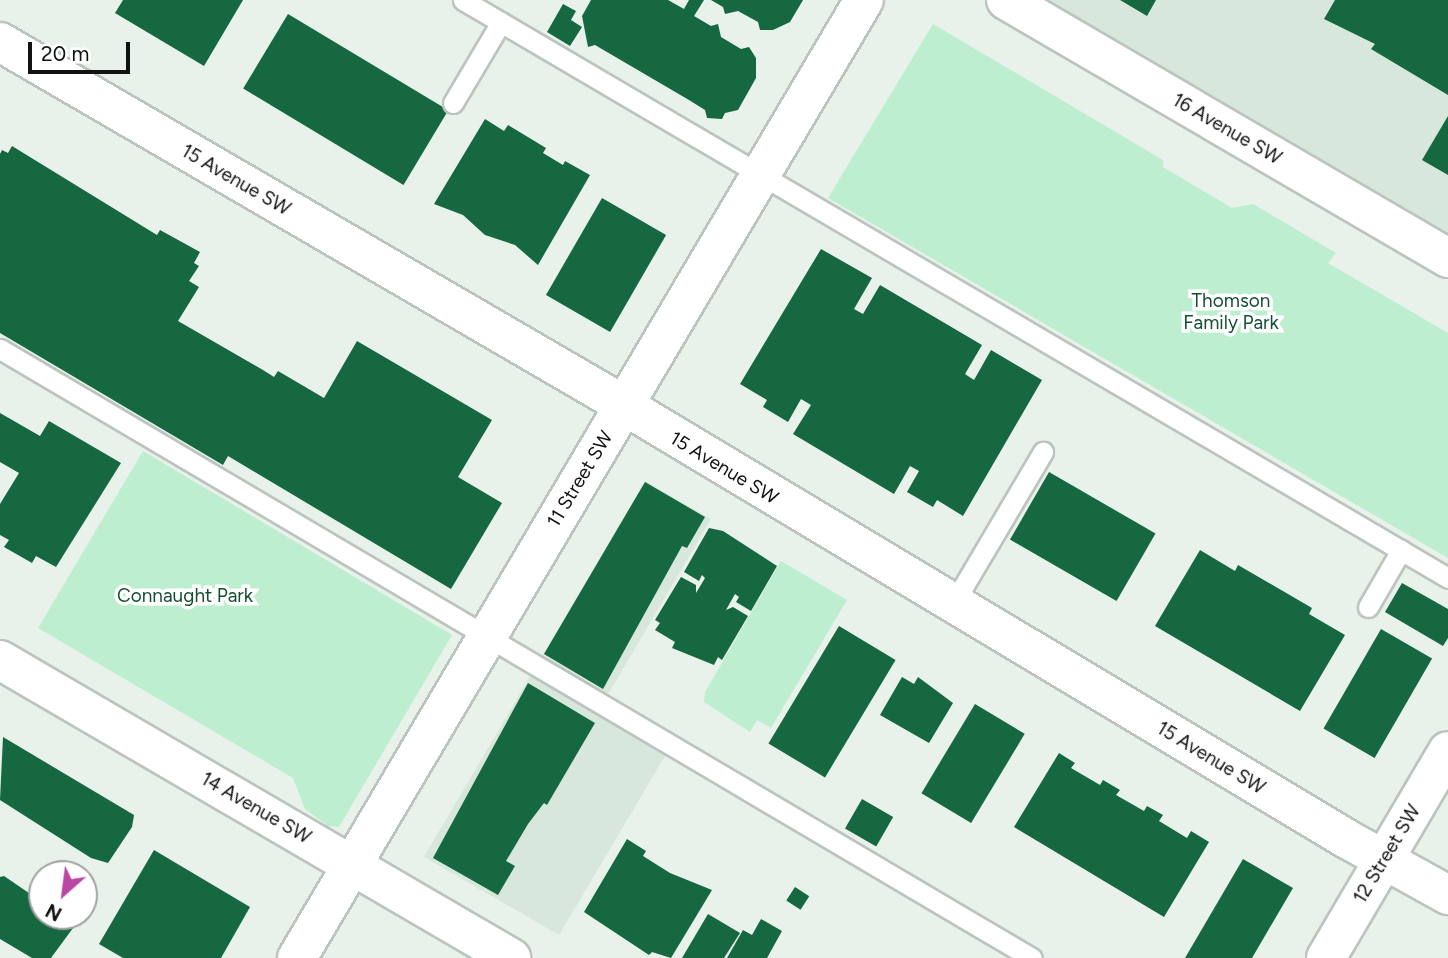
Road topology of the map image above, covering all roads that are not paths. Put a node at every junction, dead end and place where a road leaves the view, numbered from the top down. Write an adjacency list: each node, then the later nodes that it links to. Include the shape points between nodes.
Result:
1 (463, 0): 4 (lane)
2 (864, 0): 7 (street, 11 Street SW)
3 (1006, 0): 8 (street, 16 Avenue SW)
4 (501, 22): 6 (lane); 7 (lane)
5 (0, 43): 10 (street, 15 Avenue SW)
6 (453, 103)
7 (761, 174): 10 (street, 11 Street SW); 12 (lane)
8 (1448, 258)
9 (0, 349): 16 (lane)
10 (624, 406): 14 (street, 15 Avenue SW); 16 (street, 11 Street SW)
11 (1043, 452): 14 (lane)
12 (1401, 551): 13 (lane); 15 (lane)
13 (1448, 579)
14 (953, 604): 19 (street, 15 Avenue SW)
15 (1368, 607)
16 (489, 637): 20 (street, 11 Street SW); 24 (lane)
17 (0, 660): 20 (street, 14 Avenue SW)
18 (1448, 751): 19 (street, 12 Street SW)
19 (1385, 858): 21 (street, 15 Avenue SW); 25 (street, 12 Street SW)
20 (355, 864): 22 (street, 11 Street SW); 23 (street, 14 Avenue SW)
21 (1448, 895)
22 (296, 958)
23 (511, 958)
24 (1032, 958)
25 (1326, 958)

